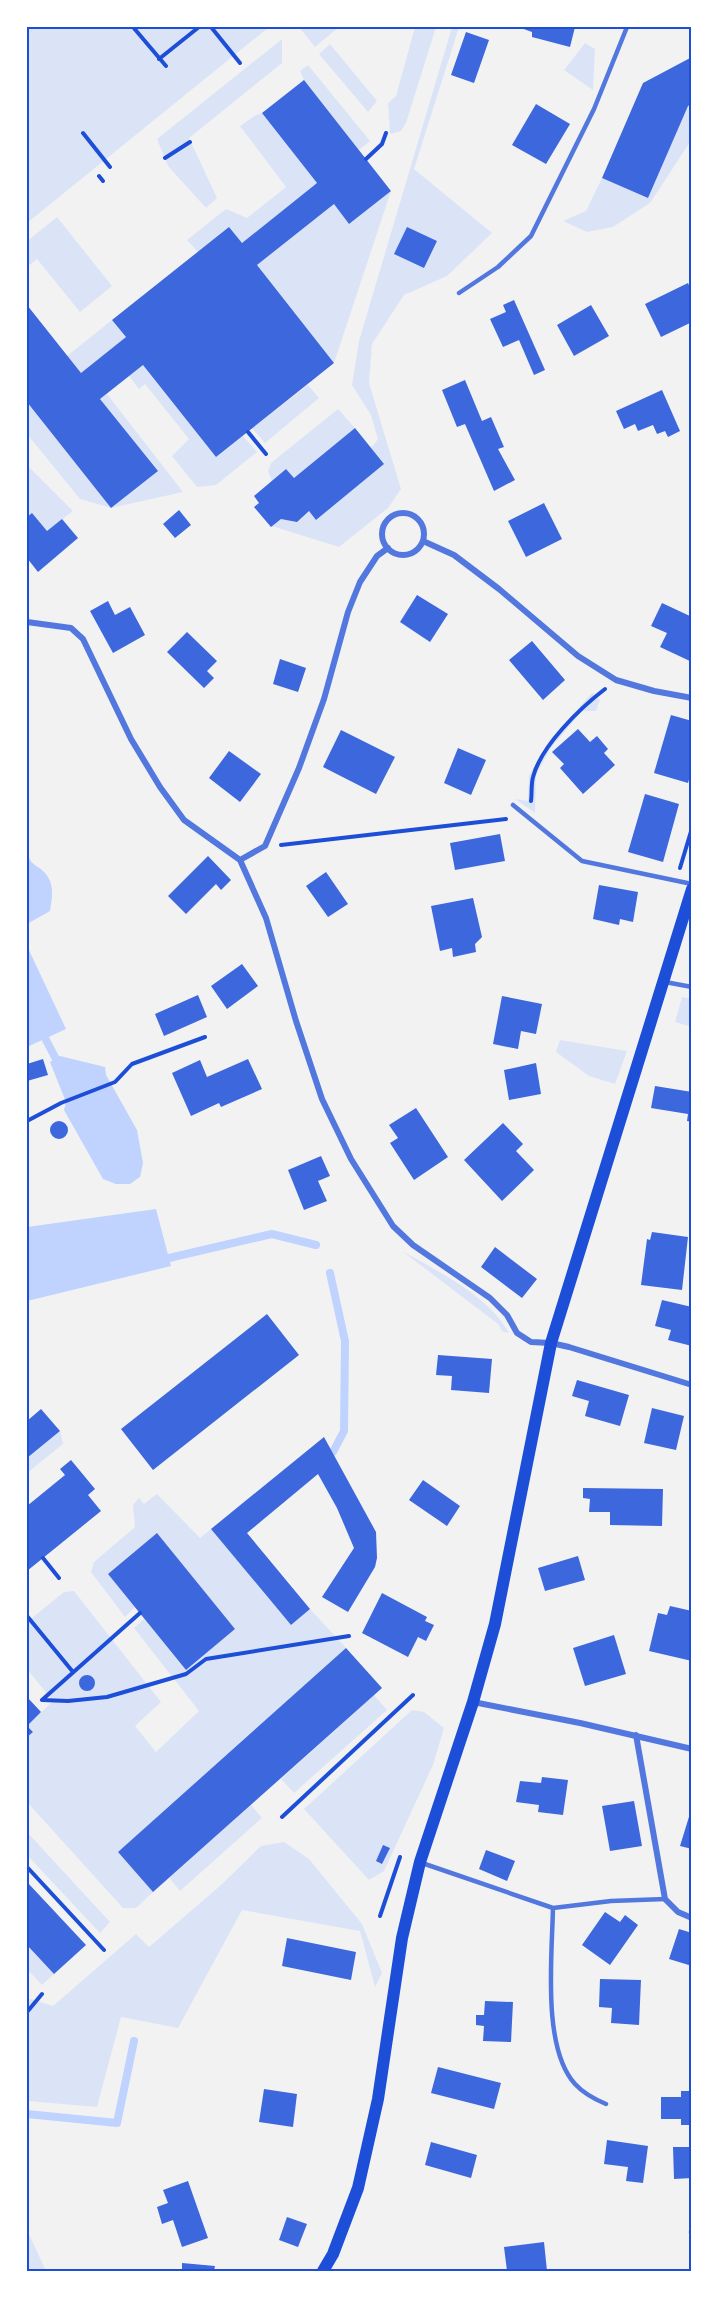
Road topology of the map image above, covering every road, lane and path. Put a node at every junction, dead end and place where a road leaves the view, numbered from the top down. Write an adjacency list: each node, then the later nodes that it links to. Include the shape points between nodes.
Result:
1 (133, 27): 5 (path)
2 (199, 27): 5 (path)
3 (211, 27): 6 (path)
4 (627, 27): 16 (lane, via 594,109 531,236 498,267)
5 (159, 59): 7 (path)
6 (240, 63)
7 (166, 66)
8 (83, 133): 13 (path)
9 (386, 133): 12 (path, via 382,144)
10 (190, 142): 11 (path)
11 (165, 158)
12 (366, 159)
13 (110, 167)
14 (99, 176): 15 (path)
15 (104, 181)
16 (459, 293)
17 (248, 432): 18 (path)
18 (266, 454)
19 (423, 541): 20 (street, via 408,555); 20 (street, via 424,528 416,517 397,513 383,528); 22 (street, via 454,555 578,656)
20 (388, 548): 27 (street, via 377,556 360,582 321,709)
21 (27, 622): 28 (street, via 71,628 83,639 131,739 160,787 184,820)
22 (616, 680): 23 (street); 25 (path, via 580,708 550,746 532,778)
23 (692, 698)
24 (513, 805): 25 (lane)
25 (528, 816): 27 (path); 29 (lane, via 582,861)
26 (692, 828): 29 (path)
27 (265, 846): 28 (street)
28 (240, 860): 36 (street, via 266,918 322,1099 351,1159 393,1226 413,1245 490,1298 507,1315 517,1333 531,1342)
29 (676, 880): 30 (lane)
30 (692, 884)
31 (692, 889): 32 (main road)
32 (662, 981): 33 (lane); 36 (main road)
33 (692, 987)
34 (205, 1037): 35 (path, via 132,1064 115,1082)
35 (27, 1121)
36 (551, 1343): 37 (street); 45 (main road, via 495,1624)
37 (692, 1385)
38 (43, 1558): 39 (path)
39 (59, 1578)
40 (140, 1613): 43 (path)
41 (27, 1616): 43 (path)
42 (349, 1636): 43 (path, via 206,1659 186,1674 107,1697 42,1700)
43 (73, 1672)
44 (414, 1695): 48 (path)
45 (473, 1702): 46 (street); 49 (main road)
46 (636, 1735): 47 (street); 51 (street)
47 (692, 1749)
48 (282, 1817)
49 (420, 1862): 52 (lane); 58 (main road, via 402,1938 378,2099 358,2188)
50 (27, 1867): 54 (path)
51 (665, 1899): 52 (lane); 53 (street, via 678,1912)
52 (553, 1908): 57 (lane, via 556,2049 574,2083 588,2096)
53 (692, 1918)
54 (104, 1950)
55 (42, 1994): 56 (path)
56 (27, 2012)
57 (606, 2104)
58 (323, 2271)

